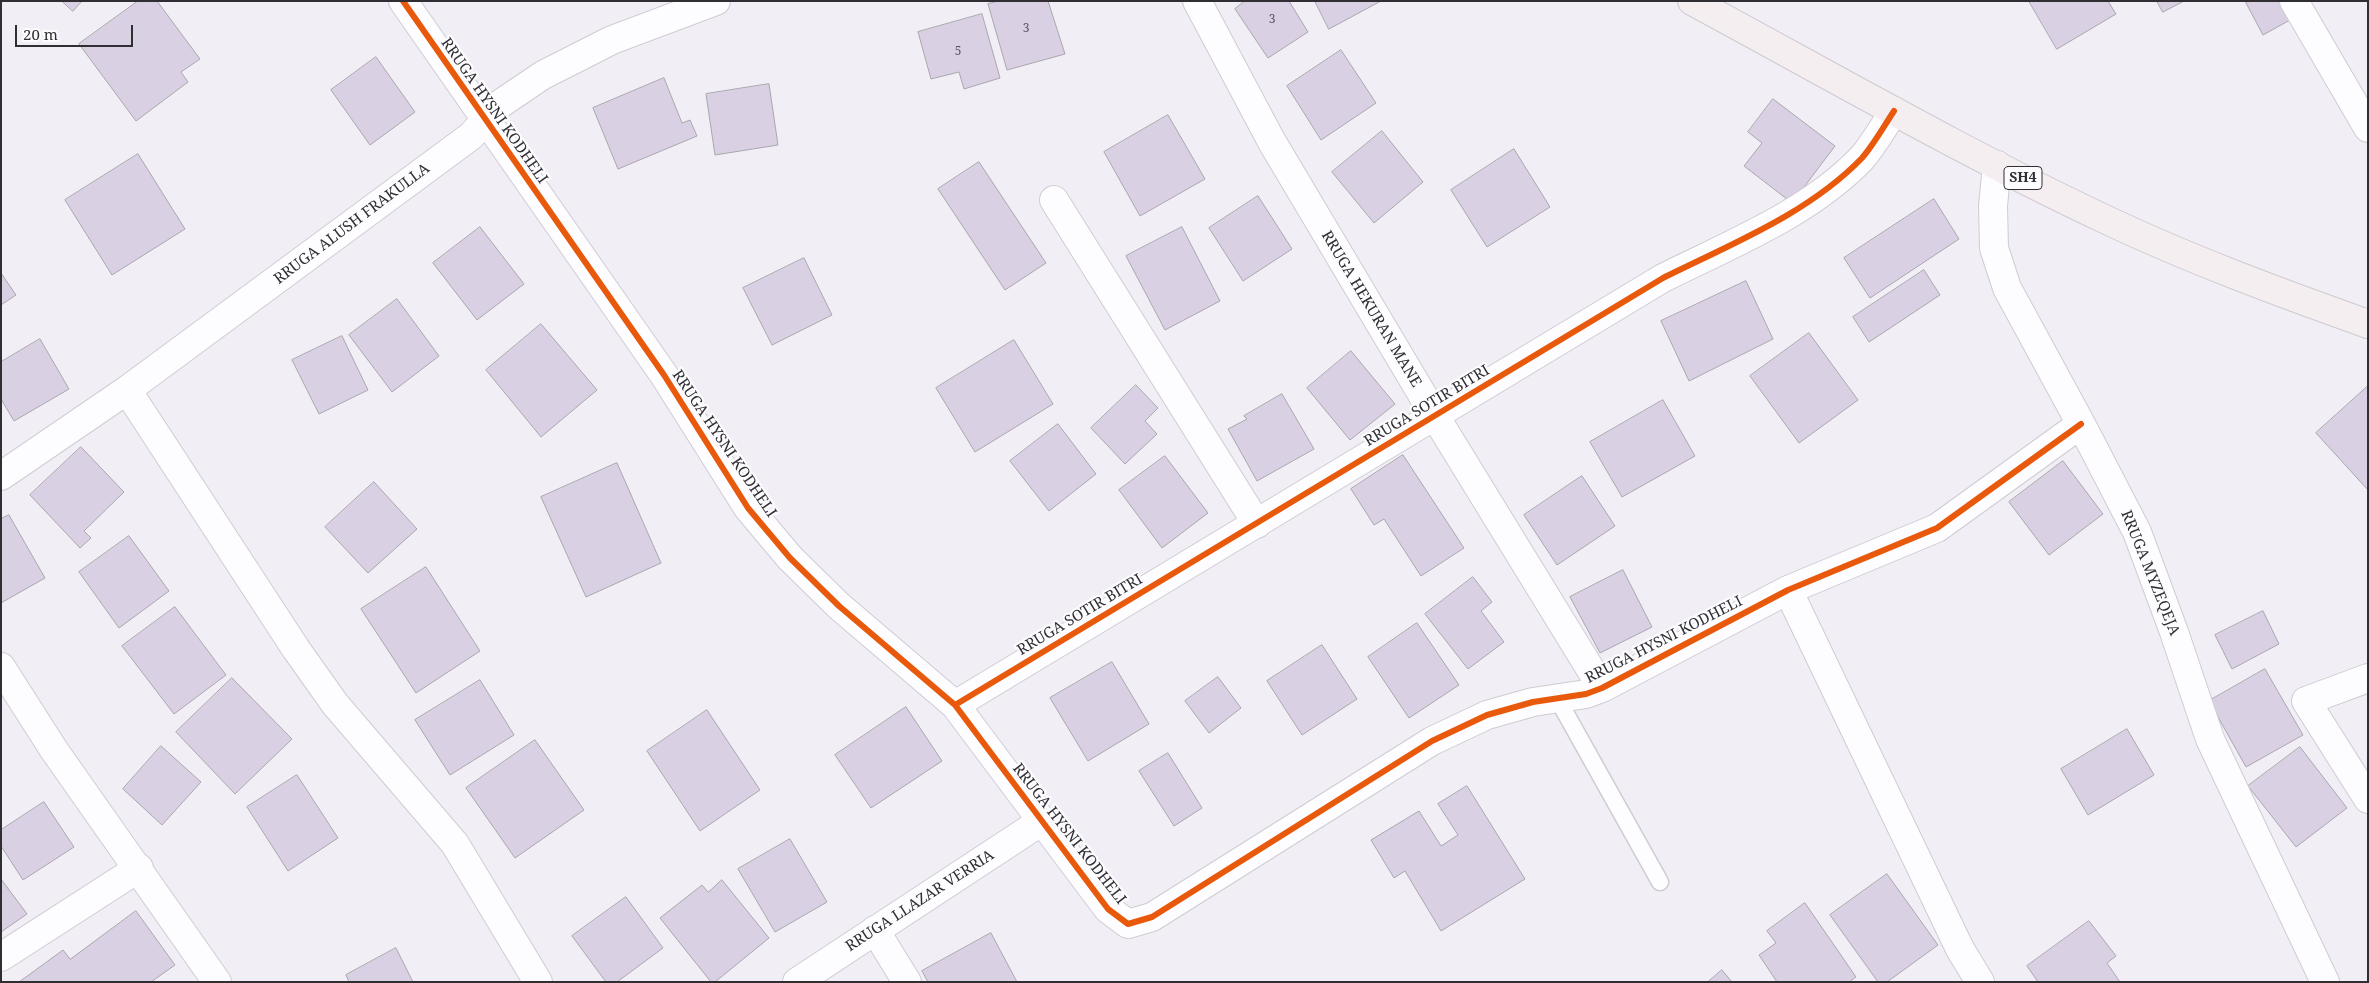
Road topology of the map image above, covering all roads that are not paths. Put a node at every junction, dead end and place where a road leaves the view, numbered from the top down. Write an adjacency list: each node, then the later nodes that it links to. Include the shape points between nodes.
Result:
1 (403, 1): 7 (street, RRUGA HYSNI KODHELI)
2 (716, 1): 7 (street, RRUGA ALUSH FRAKULLA, via 612,40 543,75 500,104)
3 (1197, 1): 13 (street, RRUGA HEKURAN MANE, via 1272,142)
4 (1692, 1): 6 (main road, SH4)
5 (2294, 1): 8 (street)
6 (1894, 111): 9 (main road, SH4); 13 (street, RRUGA SOTIR BITRI, via 1862,157 1827,188 1785,217 1663,278)
7 (486, 121): 12 (street, RRUGA ALUSH FRAKULLA, via 471,136); 22 (street, RRUGA HYSNI KODHELI, via 664,375 748,508 790,558 839,606)
8 (2368, 128)
9 (1997, 165): 11 (main road, SH4, via 2112,222 2232,274); 14 (street, RRUGA MYZEQEJA, via 1993,206 1994,248 2007,288)
10 (1054, 200): 16 (street)
11 (2368, 324)
12 (127, 390): 15 (street, RRUGA ALUSH FRAKULLA); 31 (street, via 335,704 455,844)
13 (1435, 416): 16 (street, RRUGA SOTIR BITRI); 20 (street, RRUGA HEKURAN MANE)
14 (2081, 424): 17 (street, RRUGA HYSNI KODHELI, via 1937,528); 29 (street, RRUGA MYZEQEJA, via 2137,532 2210,739)
15 (1, 476)
16 (1257, 524): 22 (street, RRUGA SOTIR BITRI)
17 (1788, 590): 20 (street, RRUGA HYSNI KODHELI); 34 (street, via 1960,949)
18 (1, 667): 25 (street, via 54,750)
19 (2368, 678): 23 (street, via 2306,701)
20 (1602, 688): 21 (street, RRUGA HYSNI KODHELI)
21 (1557, 698): 24 (street, RRUGA HYSNI KODHELI, via 1487,715 1432,741 1152,917 1128,924 1108,909); 26 (lane)
22 (955, 705): 24 (street, RRUGA HYSNI KODHELI)
23 (2368, 799)
24 (1042, 821): 27 (street, RRUGA LLAZAR VERRIA)
25 (139, 868): 28 (street); 30 (street)
26 (1660, 882)
27 (875, 930): 32 (street, RRUGA LLAZAR VERRIA); 33 (street)
28 (1, 957)
29 (2324, 981)
30 (217, 982)
31 (538, 982)
32 (797, 982)
33 (907, 982)
34 (1980, 982)

